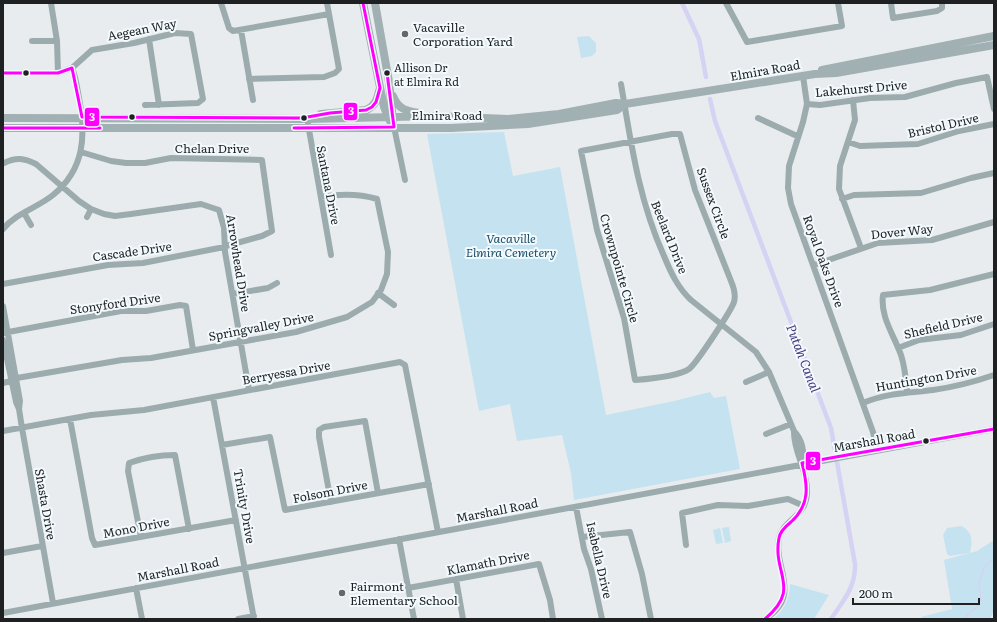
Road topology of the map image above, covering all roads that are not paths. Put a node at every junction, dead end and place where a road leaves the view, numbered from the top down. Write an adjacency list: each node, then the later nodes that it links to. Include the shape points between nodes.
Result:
1 (51, 3): 15 (street)
2 (221, 3): 11 (street, via 229,28 233,31)
3 (327, 3): 10 (street)
4 (363, 3): 25 (main road)
5 (375, 3): 23 (main road)
6 (726, 3): 7 (street, via 747,42 842,26)
7 (838, 3)
8 (891, 3): 9 (street, via 893,18 937,11 942,8)
9 (942, 3)
10 (329, 14): 11 (street); 22 (street, via 339,69 336,74 324,77)
11 (241, 30): 22 (street)
12 (994, 36): 20 (main road, Elmira Road, via 835,67)
13 (149, 39): 17 (street, Aegean Way, via 92,50); 31 (street); 31 (street, Aegean Way, via 175,33 191,34 202,91 203,99 198,103)
14 (32, 41): 15 (street)
15 (56, 41): 19 (street)
16 (994, 45): 20 (main road, Elmira Road, via 836,73)
17 (72, 68): 19 (street, Aegean Way); 34 (street)
18 (3, 73): 19 (street, Aegean Way)
19 (58, 73)
20 (815, 74): 21 (main road, Elmira Road)
21 (803, 76): 28 (main road, Elmira Road); 29 (street, Royal Oaks Drive)
22 (249, 79): 26 (street)
23 (389, 82): 33 (main road, via 394,100 399,107); 35 (main road)
24 (621, 84): 28 (street, Beelard Drive)
25 (380, 88): 35 (main road); 38 (main road, via 376,102 366,110 330,113)
26 (253, 100)
27 (853, 100): 29 (street, Lakehurst Drive, via 820,105); 32 (street, Lakehurst Drive, via 905,97 956,82 987,77); 45 (street, via 855,120)
28 (625, 104): 33 (main road, Elmira Road, via 616,103 558,114 508,119); 40 (main road, Elmira Road, via 617,110 509,126); 44 (street, Beelard Drive)
29 (807, 104): 43 (street, Royal Oaks Drive)
30 (145, 105): 31 (street, Aegean Way)
31 (159, 105)
32 (994, 109)
33 (436, 116): 35 (main road, Elmira Road)
34 (82, 117): 36 (main road, Elmira Road); 38 (main road, Elmira Road); 42 (street)
35 (390, 117): 38 (main road, Elmira Road); 40 (main road)
36 (3, 118)
37 (758, 118): 43 (street)
38 (306, 122): 40 (main road, Elmira Road); 42 (main road, Elmira Road); 51 (street, Santana Drive)
39 (994, 124): 45 (street, Bristol Drive, via 959,131 918,144 860,146)
40 (394, 127): 49 (street)
41 (3, 128): 42 (main road, Elmira Road)
42 (83, 128): 46 (street)
43 (798, 136): 63 (street, Royal Oaks Drive, via 789,166 788,188 791,204)
44 (631, 141): 71 (street, Beelard Drive, via 644,205 673,276 682,292); 71 (street, Sussex Circle, via 680,134 695,190 734,288 734,303); 71 (street, Crownpointe Circle, via 581,151 595,225 624,318 634,380 689,369)
45 (848, 142): 52 (street, via 840,166 839,189)
46 (81, 152): 50 (street); 59 (street, Chelan Drive, via 126,163 145,163 171,158 262,160 272,231)
47 (4, 162): 50 (street, Arrowhead Drive, via 21,158 29,160)
48 (994, 173): 52 (street, via 921,193 854,195)
49 (405, 180)
50 (62, 187): 53 (street, Arrowhead Drive); 54 (street)
51 (321, 197): 62 (street, Santana Drive); 67 (street, Springvalley Drive, via 345,195 377,199 388,249 385,279)
52 (842, 199): 61 (street)
53 (91, 209): 55 (street); 60 (street, Arrowhead Drive, via 115,216 206,205 219,210 224,228)
54 (24, 213): 57 (street); 58 (street)
55 (87, 217)
56 (994, 222): 61 (street, Dover Way, via 932,240 894,241)
57 (31, 225)
58 (3, 229)
59 (262, 236): 60 (street, Cascade Drive)
60 (224, 247): 66 (street, Cascade Drive, via 143,263 108,265); 68 (street, Arrowhead Drive)
61 (861, 248): 63 (street, Dover Way)
62 (331, 255)
63 (814, 265): 87 (street, Royal Oaks Drive)
64 (994, 274): 76 (street, via 930,290 883,295 887,325)
65 (277, 283): 68 (street, via 268,288)
66 (3, 284)
67 (378, 293): 69 (street); 75 (street, Springvalley Drive, via 361,310 347,317 296,332)
68 (233, 294): 75 (street, Arrowhead Drive)
69 (394, 305)
70 (3, 306): 73 (street, Shasta Drive)
71 (720, 323): 78 (street, Beelard Drive, via 756,352)
72 (994, 324): 76 (street, Shefield Drive, via 961,335 919,340)
73 (5, 332): 77 (street, Stonyford Drive, via 121,311 146,311 180,305 186,306); 81 (street, Shasta Drive)
74 (3, 340): 81 (street, Shasta Drive)
75 (241, 342): 77 (street, Springvalley Drive); 84 (street, Arrowhead Drive)
76 (898, 348): 85 (street, via 906,370)
77 (193, 350): 81 (street, Springvalley Drive)
78 (769, 372): 82 (street); 89 (street, Beelard Drive)
79 (994, 375): 85 (street, Huntington Drive, via 939,389)
80 (3, 378): 81 (street)
81 (12, 379): 83 (street); 90 (street, Shasta Drive, via 20,401)
82 (746, 382)
83 (3, 383)
84 (249, 390): 86 (street, Berryessa Drive); 97 (street, Berryessa Drive, via 403,363 416,412)
85 (907, 392): 87 (street, Huntington Drive, via 884,395)
86 (213, 397): 88 (street, Berryessa Drive, via 144,410); 94 (street, Trinity Drive)
87 (863, 403): 95 (street, Royal Oaks Drive)
88 (70, 419): 90 (street, Berryessa Drive); 105 (street, Mono Drive, via 93,542 99,546)
89 (791, 424): 93 (street); 96 (street, Beelard Drive)
90 (22, 428): 92 (street, Berryessa Drive); 109 (street, Shasta Drive)
91 (994, 429): 95 (street, Marshall Road)
92 (3, 431)
93 (766, 434)
94 (222, 445): 99 (street, Folsom Drive, via 270,437 285,510); 102 (street, Trinity Drive)
95 (877, 450): 96 (street, Marshall Road)
96 (802, 463): 100 (street, Beelard Drive, via 808,489); 101 (street, Marshall Road)
97 (429, 484): 98 (street, Folsom Drive); 104 (street, Berryessa Drive)
98 (378, 493): 99 (street, Folsom Drive); 99 (street, via 365,421 337,425 319,430)
99 (331, 502)
100 (804, 506): 108 (street, via 788,499 748,506 718,505 688,511 682,513); 125 (street, Beelard Drive, via 779,536 778,548 784,593 778,607)
101 (576, 507): 104 (street, Marshall Road); 106 (street, Isabella Drive)
102 (236, 520): 103 (street, Mono Drive); 111 (street, Trinity Drive)
103 (189, 528): 105 (street, Mono Drive); 105 (street, via 175,455 166,455 129,463 128,471)
104 (438, 532): 107 (street, Marshall Road)
105 (141, 537)
106 (582, 537): 123 (street, Isabella Drive); 124 (street, via 630,532)
107 (399, 539): 111 (street, Marshall Road); 114 (street)
108 (686, 544)
109 (42, 546): 110 (street); 115 (street, Shasta Drive)
110 (3, 553)
111 (245, 568): 113 (street, Marshall Road); 117 (street, Trinity Drive)
112 (456, 579): 114 (street, Klamath Drive); 121 (street); 122 (street, Klamath Drive, via 539,564 550,600)
113 (136, 588): 115 (street, Marshall Road); 118 (street)
114 (408, 588): 120 (street)
115 (53, 603): 116 (street, Marshall Road)
116 (3, 613)
117 (254, 618): 119 (street)
118 (142, 619)
119 (238, 619)
120 (414, 619)
121 (463, 619)
122 (552, 619)
123 (602, 619)
124 (651, 619)
125 (765, 619)

